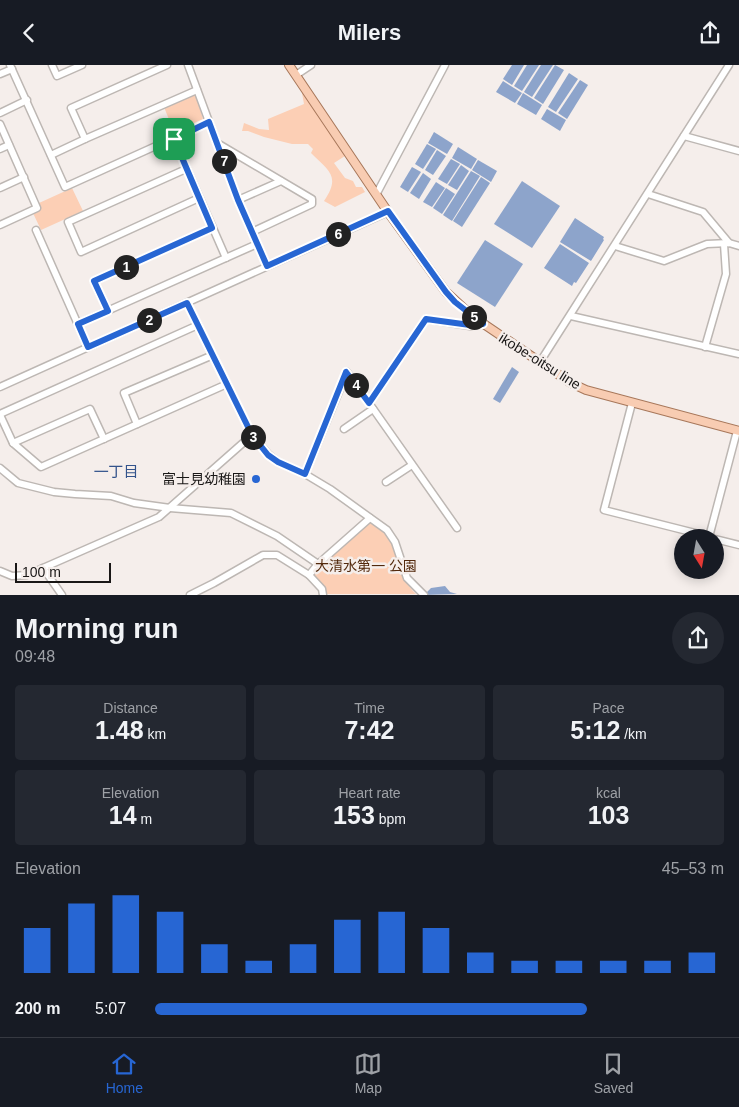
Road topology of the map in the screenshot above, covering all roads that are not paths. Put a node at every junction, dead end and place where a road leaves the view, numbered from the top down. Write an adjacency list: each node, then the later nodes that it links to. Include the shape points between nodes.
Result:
1 (52, 65): 2 (street, via 57,76)
2 (82, 65)
3 (167, 65): 18 (street, via 71,109)
4 (188, 65): 12 (street)
5 (289, 65): 11 (main road, ikobe-oitsu line)
6 (311, 65): 11 (street)
7 (445, 65): 29 (street)
8 (729, 65): 17 (street)
9 (11, 67): 10 (street); 13 (street)
10 (0, 74)
11 (296, 75): 29 (main road, ikobe-oitsu line)
12 (197, 90): 15 (street); 18 (street)
13 (27, 100): 14 (street); 24 (street)
14 (0, 113)
15 (209, 122): 19 (street); 20 (street)
16 (0, 124): 21 (street)
17 (684, 136): 23 (street); 30 (street)
18 (85, 139): 24 (street)
19 (174, 139): 24 (street, via 65,187); 25 (street)
20 (217, 143): 27 (street); 32 (street)
21 (9, 145): 22 (street); 26 (street)
22 (0, 149)
23 (739, 151)
24 (51, 155)
25 (186, 169): 31 (street); 31 (street, via 68,223 81,252)
26 (24, 177): 28 (street); 34 (street, via 37,208)
27 (281, 181): 32 (street); 37 (street, via 312,199 312,204)
28 (0, 188)
29 (377, 193): 33 (main road, ikobe-oitsu line)
30 (648, 195): 39 (street, via 703,212); 40 (street)
31 (199, 198): 35 (street)
32 (238, 200): 37 (street)
33 (388, 211): 43 (street); 48 (main road, ikobe-oitsu line, via 446,292)
34 (0, 225)
35 (212, 228): 42 (street); 45 (street, via 94,281)
36 (36, 230): 47 (street)
37 (252, 232): 38 (street)
38 (258, 244): 42 (street); 43 (street)
39 (727, 244): 40 (street, via 707,244 664,261); 41 (street); 51 (street, via 726,274)
40 (615, 246): 46 (street)
41 (739, 246)
42 (226, 258): 45 (street)
43 (267, 266): 44 (street)
44 (187, 303): 49 (street); 50 (street)
45 (108, 311): 47 (street)
46 (570, 316): 51 (street); 54 (street)
47 (78, 324): 50 (street)
48 (483, 324): 54 (main road, ikobe-oitsu line); 58 (street, via 426,319)
49 (198, 325): 53 (street); 59 (street)
50 (88, 347): 56 (street)
51 (706, 347): 52 (street)
52 (739, 354)
53 (213, 355): 55 (street); 60 (street, via 124,393)
54 (540, 362): 57 (main road, ikobe-oitsu line, via 586,390)
55 (227, 384): 60 (street); 63 (street)
56 (0, 387)
57 (632, 403): 62 (main road, ikobe-oitsu line); 73 (street, via 604,510)
58 (371, 406): 61 (street); 66 (street); 68 (street, via 346,372)
59 (0, 414): 65 (street)
60 (138, 424): 64 (street)
61 (344, 429)
62 (738, 431): 74 (street)
63 (252, 435): 68 (street, via 268,455); 70 (street)
64 (104, 439): 65 (street, via 41,467); 65 (street, via 90,409)
65 (14, 443)
66 (412, 465): 69 (street); 72 (street)
67 (0, 468): 70 (street, via 28,487 75,495 111,496)
68 (305, 474): 71 (street)
69 (386, 482)
70 (170, 508): 77 (street, via 231,513 277,536); 78 (street, via 145,524)
71 (370, 518): 77 (street); 81 (street, via 387,530 395,542 407,578)
72 (457, 528)
73 (679, 529)
74 (712, 529)
75 (724, 541): 76 (street)
76 (739, 545)
77 (318, 564): 80 (street)
78 (43, 568): 79 (street, via 19,576); 82 (street)
79 (0, 571)
80 (309, 575): 83 (street, via 277,555 263,555); 84 (street, via 322,589)
81 (423, 594)
82 (62, 595)
83 (190, 595)
84 (323, 595)

